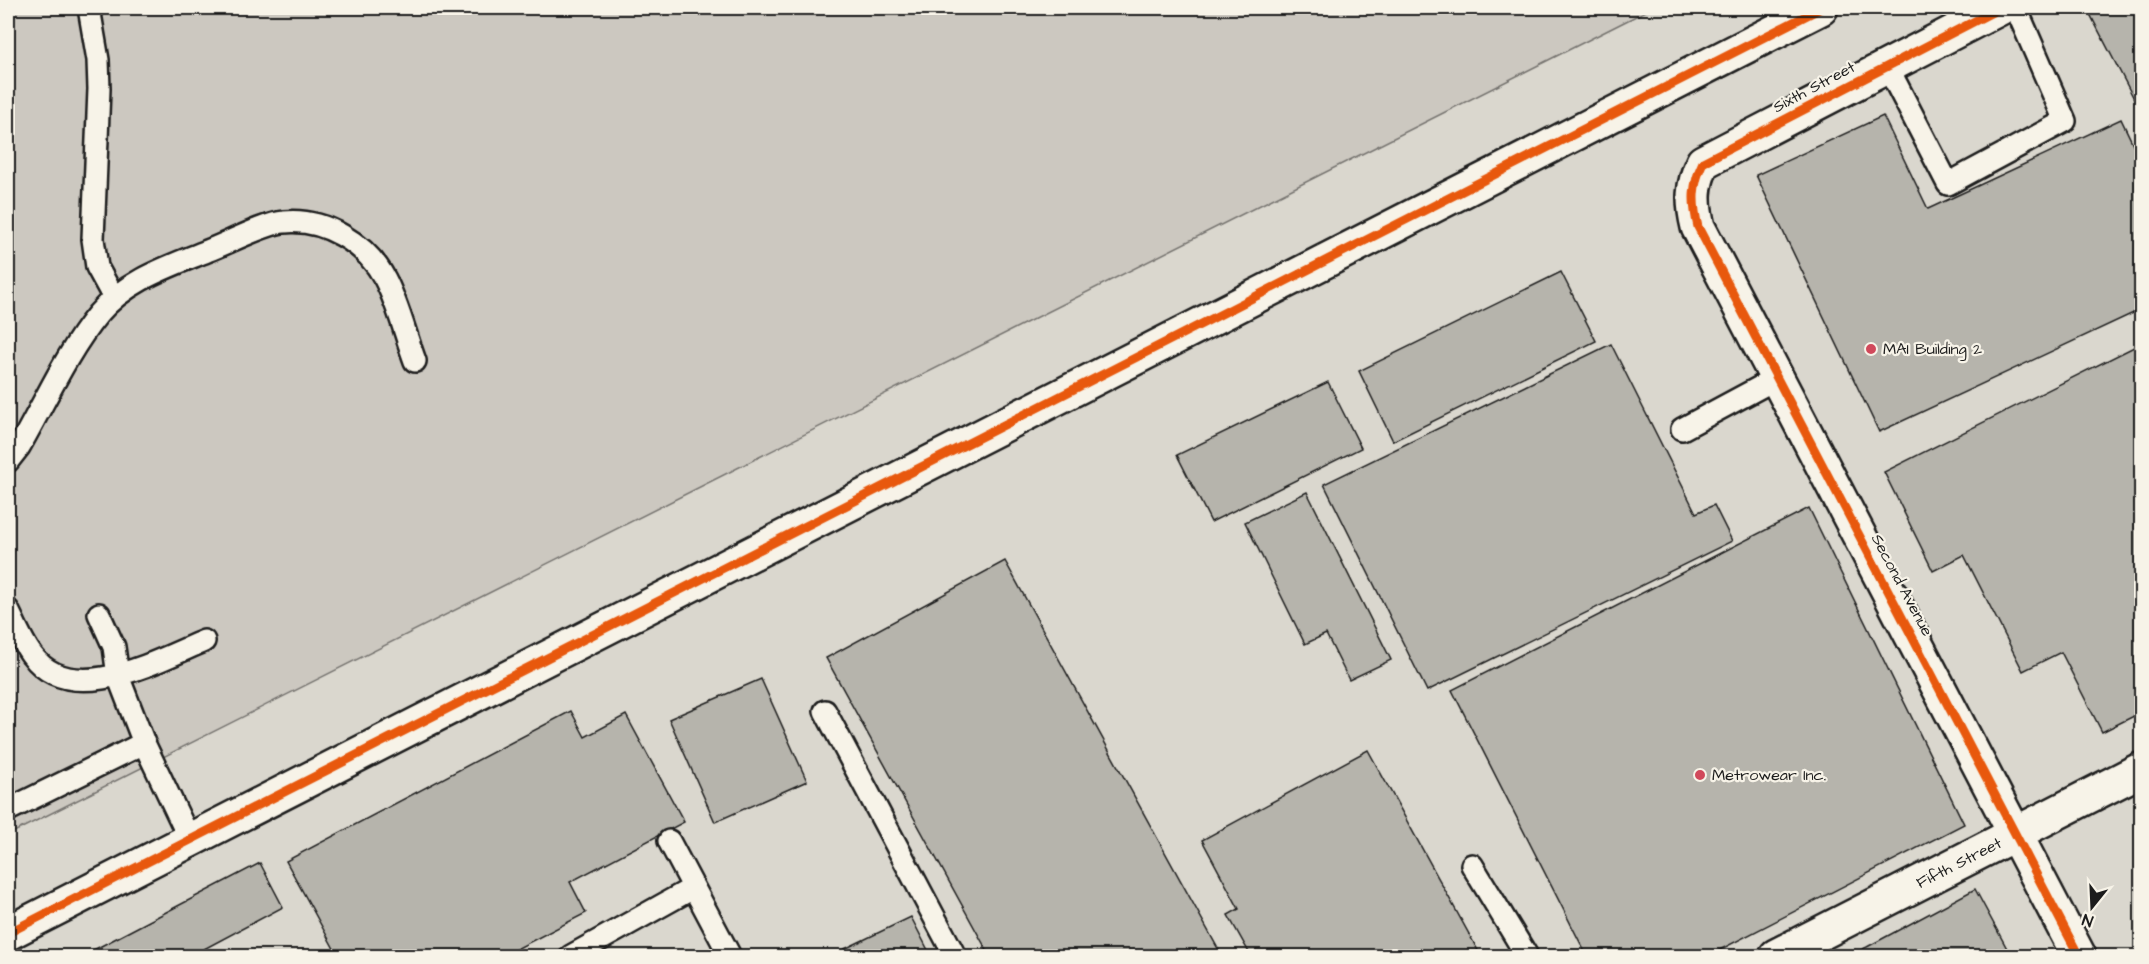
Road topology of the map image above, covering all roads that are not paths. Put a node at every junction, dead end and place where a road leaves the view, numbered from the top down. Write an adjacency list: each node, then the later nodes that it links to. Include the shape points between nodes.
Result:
1 (89, 8): 7 (lane, via 99,89 93,239 97,267)
2 (1821, 8): 21 (street)
3 (2000, 8): 5 (street, Sixth Street)
4 (2016, 8): 5 (lane, via 2065,121 1948,184)
5 (1887, 66): 6 (street, Sixth Street, via 1704,162 1694,182 1693,206)
6 (1698, 227): 9 (street, Second Avenue)
7 (114, 298): 8 (lane, via 141,278 282,222 309,223 350,240 370,258 385,279); 11 (lane, via 88,329 20,447)
8 (415, 361)
9 (1777, 378): 10 (lane); 20 (street, Second Avenue)
10 (1682, 429)
11 (8, 461)
12 (8, 610): 15 (lane, via 32,656 49,671 65,677)
13 (99, 614): 15 (lane, via 114,647)
14 (204, 641): 15 (lane)
15 (118, 676): 17 (lane)
16 (825, 711): 28 (lane)
17 (144, 743): 19 (lane); 21 (lane)
18 (2142, 769): 20 (street, Fifth Street)
19 (8, 810)
20 (2016, 834): 30 (street, Fifth Street); 31 (street, Second Avenue)
21 (190, 840): 25 (street)
22 (669, 841): 24 (lane)
23 (1472, 865): 29 (lane)
24 (693, 888): 26 (lane); 27 (lane)
25 (8, 933)
26 (571, 957)
27 (730, 957)
28 (955, 957)
29 (1527, 957)
30 (1776, 957)
31 (2079, 957)

